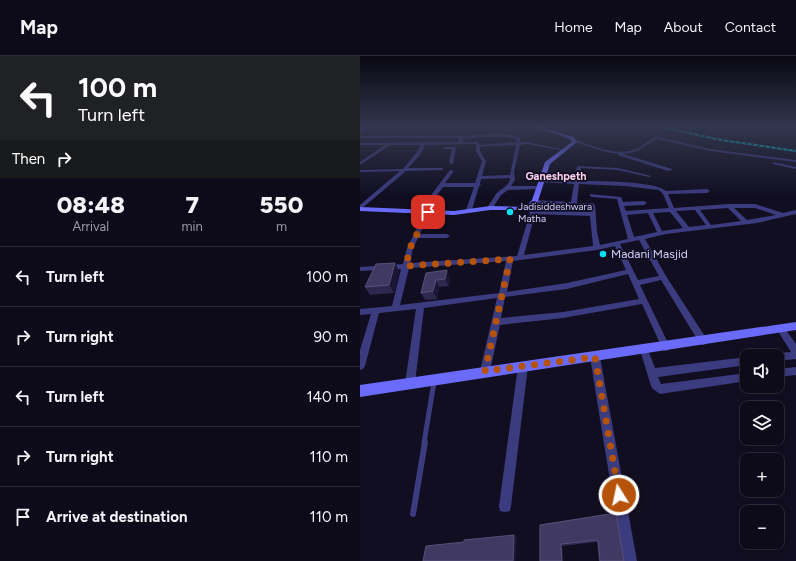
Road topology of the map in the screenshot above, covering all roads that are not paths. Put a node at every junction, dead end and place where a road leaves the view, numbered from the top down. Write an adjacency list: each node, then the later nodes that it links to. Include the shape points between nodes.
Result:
1 (381, 150): 15 (street)
2 (427, 150): 10 (street)
3 (454, 150): 14 (street)
4 (478, 150): 25 (street, via 484,160)
5 (516, 150): 23 (street)
6 (564, 150): 26 (street, via 547,163)
7 (605, 150): 11 (lane)
8 (637, 150): 11 (lane)
9 (708, 150): 12 (street)
10 (420, 151): 19 (street)
11 (620, 154): 20 (street)
12 (764, 158): 13 (street); 17 (street)
13 (796, 161)
14 (451, 163)
15 (360, 164)
16 (588, 167): 24 (street, via 618,169); 27 (street, via 578,168); 28 (street)
17 (796, 168)
18 (441, 169): 19 (street)
19 (402, 170): 21 (street); 42 (street)
20 (670, 170)
21 (360, 171)
22 (452, 171): 29 (street)
23 (512, 176): 25 (street); 31 (street, via 513,180)
24 (649, 176)
25 (480, 178): 30 (street)
26 (541, 181): 27 (street); 32 (street)
27 (577, 181): 28 (street); 38 (street)
28 (588, 182): 34 (street, via 661,189)
29 (442, 185): 30 (street); 48 (street)
30 (478, 185): 44 (street)
31 (506, 188): 32 (street); 41 (street)
32 (538, 188): 36 (street)
33 (707, 191): 34 (street)
34 (665, 193): 45 (street)
35 (592, 195): 39 (street, via 618,197)
36 (534, 202): 38 (street); 46 (street)
37 (644, 203): 39 (street)
38 (574, 204): 51 (street, via 592,205)
39 (622, 204): 50 (street)
40 (729, 206): 43 (street); 52 (street, via 754,206); 53 (street)
41 (490, 208): 44 (street); 46 (street)
42 (360, 209): 48 (street)
43 (697, 209): 45 (street); 54 (street)
44 (469, 210): 48 (street, via 454,213)
45 (672, 210): 49 (street); 55 (street)
46 (530, 211): 51 (street); 63 (street)
47 (795, 211): 52 (street)
48 (425, 212): 57 (street)
49 (650, 212): 50 (street); 56 (street)
50 (624, 213): 60 (street)
51 (593, 214): 62 (street)
52 (783, 215): 53 (street)
53 (746, 222): 54 (street)
54 (710, 227): 55 (street)
55 (688, 230): 56 (street)
56 (660, 233): 59 (street)
57 (416, 236): 58 (street); 65 (street)
58 (447, 236)
59 (641, 238): 60 (street); 68 (street)
60 (632, 240): 61 (street)
61 (617, 244): 62 (street); 67 (street)
62 (597, 248): 63 (street)
63 (520, 258): 64 (street)
64 (510, 259): 65 (street); 70 (street)
65 (406, 266): 66 (street); 73 (street)
66 (360, 269)
67 (630, 271): 69 (street); 70 (street, via 567,286)
68 (663, 277): 69 (street); 79 (street)
69 (636, 283): 71 (street)
70 (503, 294): 72 (street); 76 (street)
71 (644, 301): 76 (street, via 563,315); 80 (street)
72 (420, 306): 73 (street); 95 (street)
73 (395, 308): 74 (street)
74 (376, 310): 75 (street); 87 (street)
75 (360, 312)
76 (495, 322): 90 (street)
77 (796, 326): 78 (street)
78 (780, 328): 79 (street); 82 (street)
79 (703, 340): 80 (street)
80 (666, 346): 81 (street)
81 (644, 350): 85 (street); 92 (street)
82 (796, 351)
83 (796, 355): 84 (street)
84 (784, 356)
85 (595, 357): 88 (street); 99 (street)
86 (740, 362): 92 (street)
87 (360, 366)
88 (523, 366): 90 (street); 97 (street)
89 (796, 370): 91 (street)
90 (485, 371): 94 (street)
91 (784, 372)
92 (652, 373): 93 (street, via 656,386 660,389)
93 (740, 378)
94 (435, 379): 95 (street); 98 (lane)
95 (410, 383): 96 (street)
96 (360, 391)
97 (504, 506)
98 (413, 514)
99 (630, 561)

